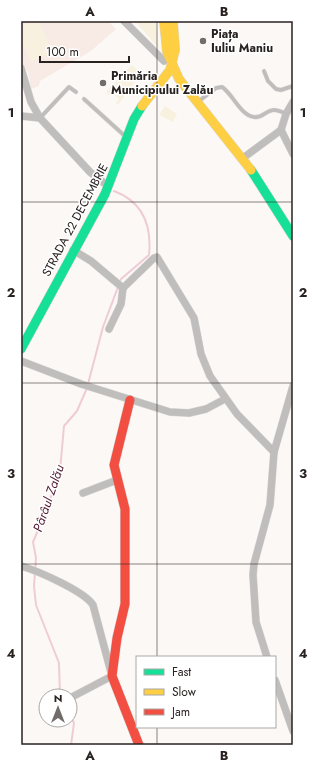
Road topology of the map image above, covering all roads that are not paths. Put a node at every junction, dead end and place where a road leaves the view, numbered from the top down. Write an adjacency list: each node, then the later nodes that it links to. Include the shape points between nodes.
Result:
1 (124, 21): 6 (street)
2 (164, 21): 6 (main road)
3 (174, 21): 5 (main road)
4 (179, 21): 5 (main road)
5 (175, 36): 6 (main road, STRADA 22 DECEMBRIE, via 175,56)
6 (168, 61): 13 (main road); 18 (main road, STRADA 22 DECEMBRIE, via 168,75 141,108)
7 (21, 68): 16 (street, via 31,102)
8 (264, 72): 9 (lane, via 276,89)
9 (293, 86)
10 (76, 92): 16 (lane, via 69,86)
11 (84, 99): 18 (lane)
12 (293, 102): 14 (street)
13 (196, 103): 14 (lane, via 216,88 222,87 246,114 256,117 274,109); 20 (main road)
14 (286, 114): 17 (street)
15 (21, 116): 16 (street)
16 (40, 118): 21 (street, via 90,172)
17 (281, 130): 19 (street); 20 (street)
18 (127, 138): 21 (main road, STRADA 22 DECEMBRIE)
19 (293, 154)
20 (243, 158): 22 (main road)
21 (108, 186): 23 (main road, STRADA 22 DECEMBRIE)
22 (293, 236)
23 (73, 250): 24 (street); 26 (main road, STRADA 22 DECEMBRIE)
24 (123, 288): 25 (street, via 121,304); 29 (street, via 154,258 160,260 194,318 204,361 210,376)
25 (109, 329)
26 (21, 349)
27 (21, 361): 30 (street)
28 (293, 386): 31 (street)
29 (225, 399): 30 (street, via 206,409 178,413); 31 (street)
30 (130, 400): 32 (main road, via 115,457)
31 (274, 452): 35 (street, via 270,505 253,575 256,622)
32 (117, 480): 33 (street); 36 (main road, via 125,509 125,604)
33 (83, 493)
34 (21, 566): 36 (street, via 32,569 89,599 93,605)
35 (267, 656)
36 (112, 676): 38 (street); 41 (main road)
37 (276, 682): 39 (street)
38 (78, 694)
39 (290, 714): 40 (street)
40 (293, 731)
41 (139, 745)

